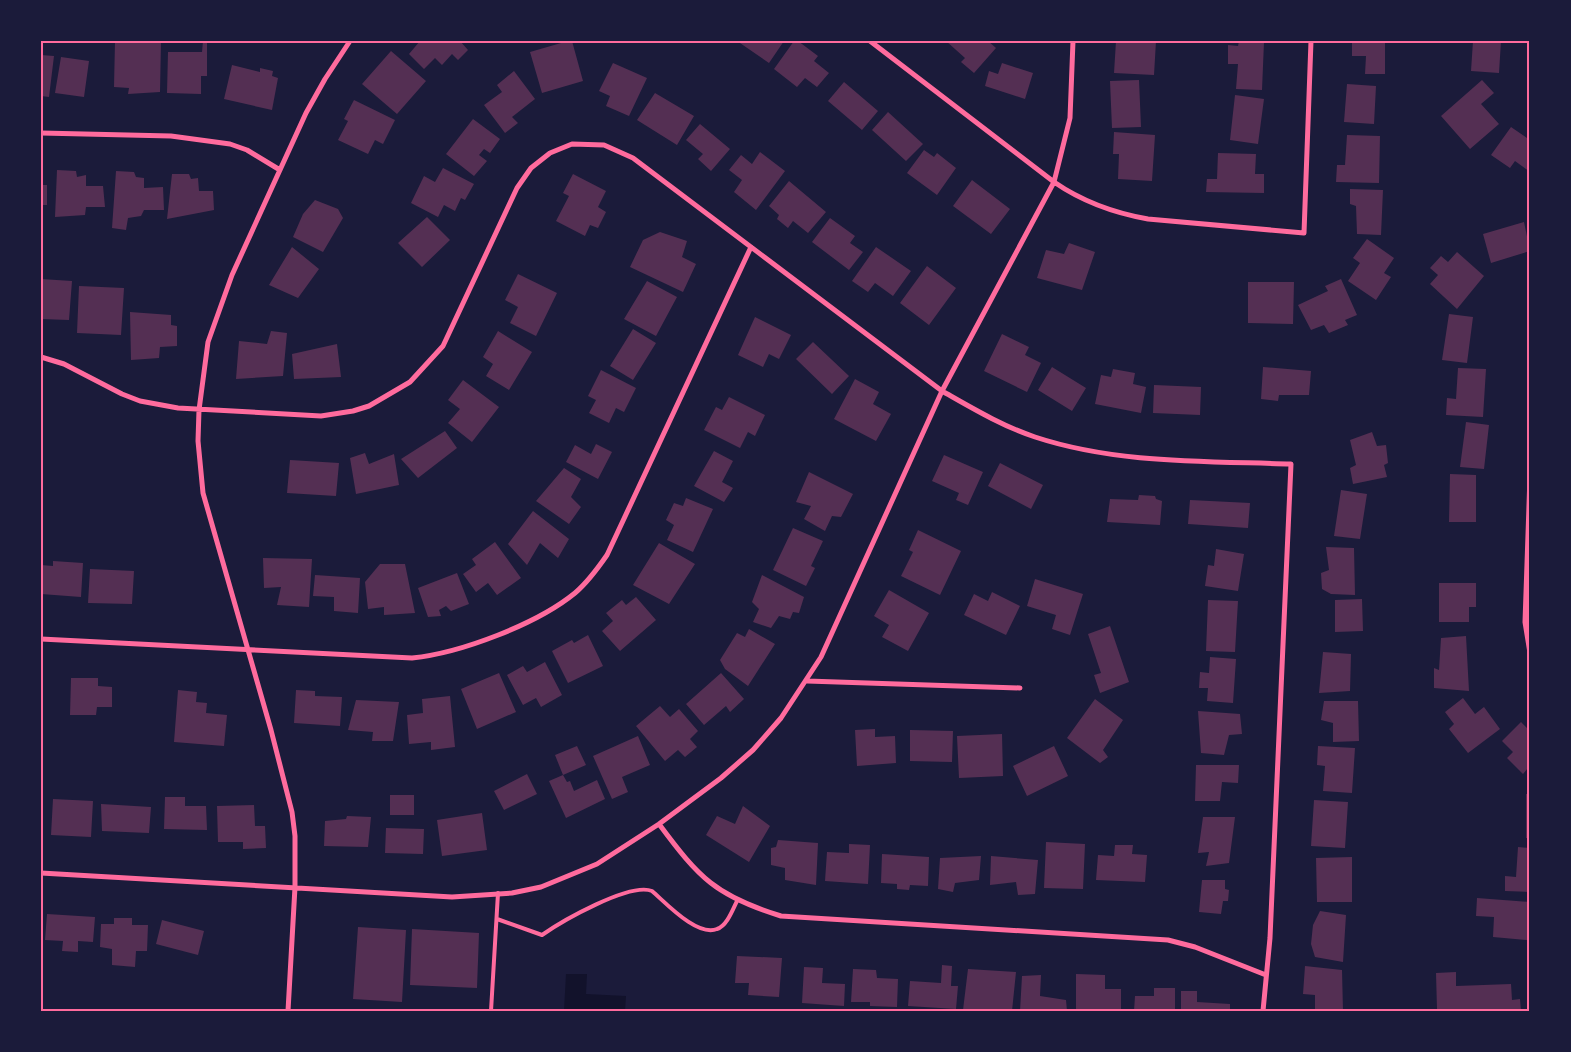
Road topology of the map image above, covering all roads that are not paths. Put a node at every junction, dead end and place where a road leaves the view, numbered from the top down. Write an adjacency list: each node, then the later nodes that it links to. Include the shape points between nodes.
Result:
1 (350, 41): 6 (street, via 324,79)
2 (870, 41): 7 (street)
3 (1074, 41): 7 (street, via 1070,118)
4 (1311, 41): 7 (street, via 1304,233 1126,215 1085,200)
5 (41, 132): 6 (street, via 171,136 230,144 247,150)
6 (280, 170): 11 (street, via 218,310 208,342)
7 (1054, 182): 10 (street)
8 (751, 247): 10 (street); 11 (street, via 633,158 604,145 572,144 550,153 531,168 517,188 442,346 410,382 368,406 321,416); 14 (street, via 615,540 598,568 575,592 538,616 471,646 435,656 412,658)
9 (41, 357): 11 (street, via 64,364 140,400)
10 (942, 392): 16 (street, via 821,657); 24 (street, via 992,419 1077,449 1122,457 1291,464)
11 (200, 410): 14 (street, via 198,441 203,493)
12 (1530, 476): 15 (street, via 1525,622)
13 (41, 639): 14 (street)
14 (246, 649): 20 (street, via 292,812)
15 (1530, 653)
16 (807, 681): 17 (street); 18 (street, via 753,750 722,778)
17 (1020, 688)
18 (659, 824): 21 (street, via 597,864 570,877 526,890); 22 (street, via 704,878)
19 (41, 873): 20 (street)
20 (294, 887): 21 (street, via 452,897 482,897); 25 (street)
21 (498, 893): 23 (lane)
22 (737, 901): 23 (lane, via 725,923 718,929 706,930 691,924 644,888 565,918 542,935); 24 (street, via 781,916 1168,940)
23 (497, 919): 26 (lane)
24 (1266, 975): 27 (street)
25 (288, 1011)
26 (491, 1011)
27 (1263, 1011)

